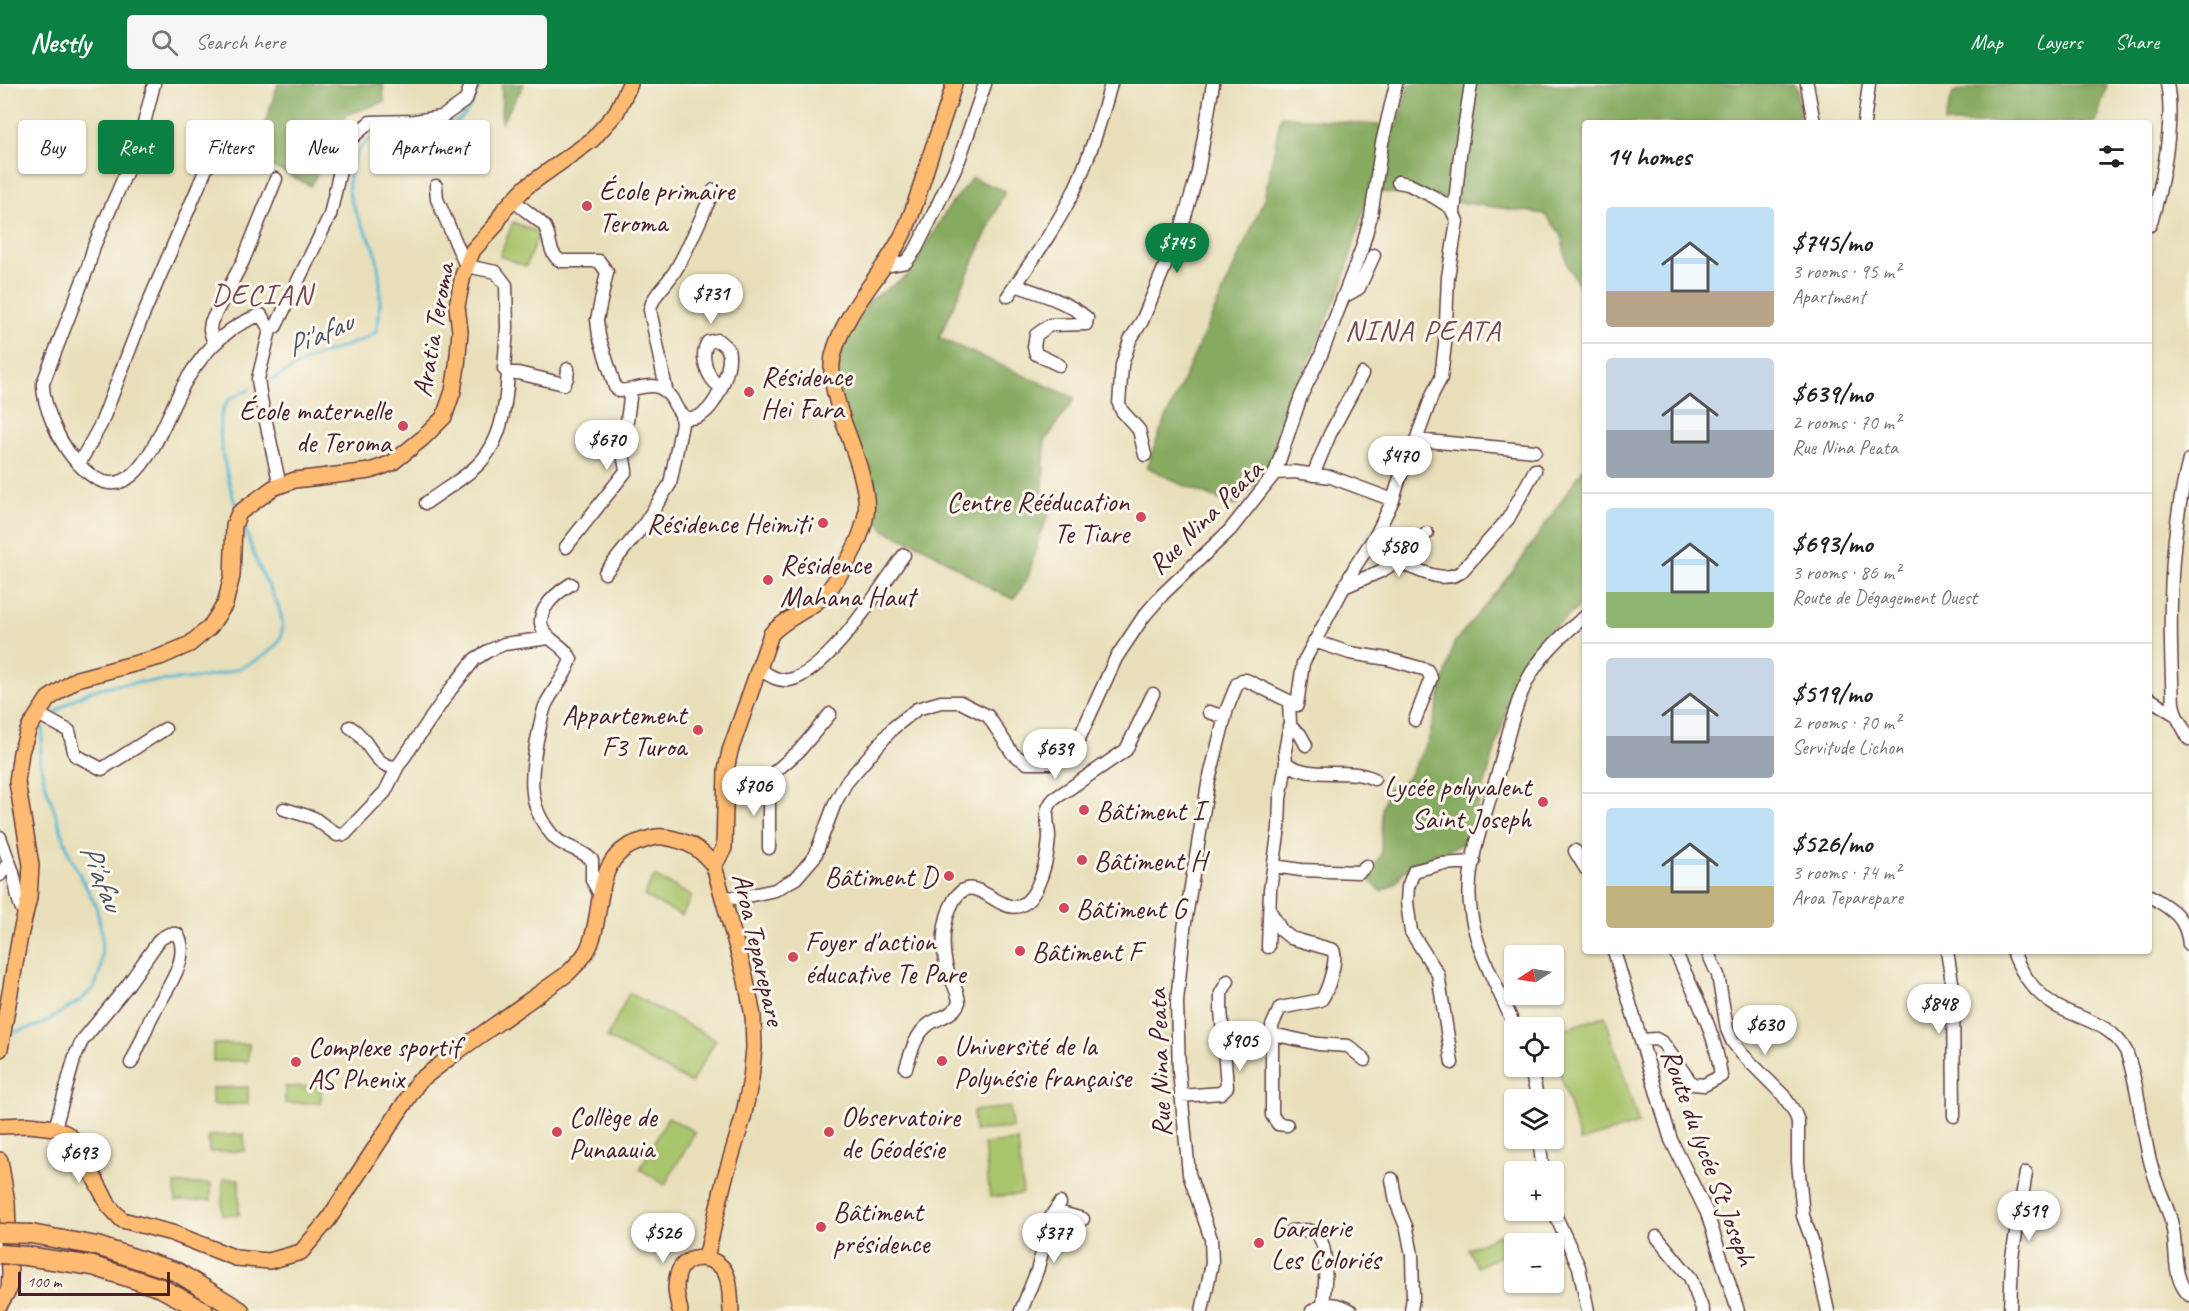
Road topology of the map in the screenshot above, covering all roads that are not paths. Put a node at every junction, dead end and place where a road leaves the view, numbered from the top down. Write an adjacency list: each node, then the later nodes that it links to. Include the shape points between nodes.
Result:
1 (154, 84): 41 (street, via 139,143 94,246 43,383 46,403 64,446)
2 (471, 84): 27 (street, via 466,100 442,117 370,122 346,143 330,215 276,326)
3 (630, 84): 20 (main road, Aratia Teroma, via 616,113 592,140)
4 (954, 84): 25 (main road, via 903,235)
5 (985, 84): 25 (street, via 959,160 916,249 906,262)
6 (1111, 84): 29 (street, via 1072,195 1012,290 1042,295 1087,318 1086,324 1050,325 1036,335 1036,354)
7 (1213, 84): 39 (street, via 1198,172 1184,223 1122,365 1119,404 1139,430)
8 (1396, 84): 26 (street, via 1371,216)
9 (1471, 84): 21 (street)
10 (1807, 84): 13 (street)
11 (1869, 84): 14 (street)
12 (2167, 84): 22 (street, via 2165,150)
13 (1813, 120)
14 (1864, 120)
15 (204, 174): 41 (street, via 101,424)
16 (276, 179): 28 (street, via 243,261 211,322)
17 (1398, 182): 21 (street, via 1434,197)
18 (436, 186): 24 (street, via 437,200)
19 (714, 190): 34 (street, via 675,272 652,299 650,310)
20 (513, 199): 24 (main road, Aratia Teroma, via 473,250); 35 (street, via 545,227 557,259 599,261 607,272 597,320 599,336 615,387 620,391)
21 (1454, 212): 37 (street, via 1457,220 1448,277 1441,378)
22 (2152, 217)
23 (1374, 255): 26 (street, via 1359,288)
24 (466, 266): 31 (street, via 496,272 506,285 504,369); 45 (main road, Aratia Teroma, via 457,306 457,366 444,417 392,463 370,471 294,480)
25 (884, 267): 59 (main road, via 842,330 831,369 836,399 867,498 862,532 830,589 771,634)
26 (1345, 296): 43 (street, via 1301,396)
27 (270, 330): 28 (street, via 261,315 249,318); 45 (street, via 258,379)
28 (214, 344): 41 (street, via 185,381 135,474 113,484 100,480)
29 (1059, 365)
30 (567, 369): 31 (street, via 564,384)
31 (508, 373): 48 (street, via 502,423 495,441 474,469)
32 (1362, 374): 44 (street)
33 (720, 387): 36 (street, via 702,415)
34 (666, 389): 35 (street, via 653,385); 36 (street)
35 (631, 390): 50 (street, via 623,453 626,471)
36 (681, 415): 53 (street, via 670,484)
37 (1416, 440): 38 (street); 47 (street)
38 (1535, 451)
39 (1145, 455)
40 (2189, 460): 46 (street)
41 (79, 464)
42 (1535, 470): 52 (street, via 1508,519 1452,578)
43 (1275, 473): 44 (street, Rue Nina Peata); 91 (street, Rue Nina Peata, via 1230,530 1144,616 1116,657 1077,743 1054,763 1028,764 1013,754 987,716 960,702 941,702 917,709 893,728 846,783 815,856 796,878 775,890)
44 (1313, 475): 47 (street, Rue Nina Peata, via 1331,477)
45 (280, 486): 64 (main road, Aratia Teroma, via 239,513 234,525 232,576 225,604 210,627 190,644 160,657 77,679 48,699)
46 (2186, 492): 66 (street, via 2174,538 2171,578 2171,666)
47 (1393, 500): 55 (street)
48 (426, 503)
49 (1427, 533): 52 (street)
50 (566, 547)
51 (904, 555): 59 (street, via 827,656 788,680 773,678)
52 (1396, 561): 55 (street)
53 (605, 573)
54 (571, 584): 57 (street, via 543,608 542,626)
55 (1344, 587): 58 (street)
56 (1582, 620): 84 (street, via 1545,652 1531,674 1514,717)
57 (549, 638): 75 (street, via 504,644 475,660); 90 (street, via 572,659 545,707 531,777 533,794 536,809 552,836 592,860 592,880)
58 (1314, 640): 62 (street, via 1303,663 1297,705); 68 (street, via 1350,653 1427,670 1431,678)
59 (759, 669): 76 (main road, via 730,751)
60 (1153, 694): 110 (street, via 1126,750 1048,805 1045,864 1026,902 1008,906 971,888 953,902 944,945 946,966 959,1002 954,1011 922,1031)
61 (2152, 700): 66 (street)
62 (1289, 701): 67 (street, Rue Nina Peata, via 1242,680); 69 (street)
63 (1209, 712): 67 (street)
64 (38, 714): 71 (street, via 69,731 75,755 102,769); 94 (main road, Aratia Teroma, via 21,752 17,782 31,865 30,898)
65 (830, 714): 78 (street)
66 (2176, 716): 72 (street)
67 (1225, 717): 111 (street, Rue Nina Peata, via 1208,784 1184,929 1177,1002)
68 (1414, 720)
69 (1289, 726): 73 (street); 74 (street)
70 (350, 727): 75 (street, via 359,732 381,763 390,768)
71 (165, 729)
72 (2189, 738)
73 (1306, 745)
74 (1286, 763): 77 (street, via 1300,770); 87 (street)
75 (398, 766): 79 (street, via 385,792 345,834 338,835 314,818)
76 (726, 779): 78 (street); 86 (main road, via 724,848)
77 (1374, 779)
78 (767, 781): 81 (street)
79 (284, 808)
80 (0, 837): 83 (street)
81 (770, 848)
82 (1575, 851): 85 (street)
83 (9, 862): 89 (street); 94 (street, via 18,904)
84 (1474, 862): 103 (street, via 1470,912 1477,939); 109 (street, via 1414,871 1408,887 1411,932 1438,974)
85 (1582, 862)
86 (714, 866): 90 (main road, Aroa Teparepare, via 704,852 683,840 659,836 635,842 617,855 604,876); 91 (main road, Aroa Teparepare)
87 (1274, 866): 88 (street, via 1359,872); 93 (street)
88 (1366, 866)
89 (0, 875)
90 (600, 895): 115 (main road, Aroa Teparepare, via 593,935 580,962 419,1081 328,1220 301,1252 269,1261 238,1258 172,1233 133,1225 116,1216 74,1140)
91 (724, 897): 127 (main road, Aroa Teparepare, via 753,1016 754,1048 743,1118)
92 (2152, 897): 95 (street, via 2184,924)
93 (1270, 911): 96 (street); 104 (street, via 1291,938 1333,950 1336,957 1326,994 1321,1000 1280,1008)
94 (25, 914): 106 (main road, Aratia Teroma)
95 (2189, 945)
96 (1268, 947)
97 (1615, 954): 105 (street, Route du lycée St Joseph)
98 (1676, 954): 105 (street, via 1719,1055 1721,1076 1704,1085 1692,1084 1663,1043)
99 (1708, 954): 143 (street, via 1718,975 1732,1041 1783,1095 1798,1121 1803,1216)
100 (1947, 954): 112 (street, via 1953,988)
101 (2014, 954): 128 (street, via 2028,981 2042,995 2104,1027 2120,1040 2126,1051 2152,1170 2171,1221 2177,1271)
102 (1228, 981): 111 (street, via 1221,993 1227,1087 1221,1093)
103 (1510, 1017)
104 (1272, 1034): 107 (street, via 1348,1046); 113 (street, via 1272,1115 1278,1124)
105 (1641, 1040): 142 (street, Route du lycée St Joseph, via 1670,1138 1707,1213)
106 (0, 1049)
107 (1365, 1060)
108 (131, 1063): 115 (street, via 180,962 182,948 177,934 160,939 82,1041)
109 (1452, 1063)
110 (906, 1068)
111 (1181, 1096): 136 (street, Rue Nina Peata, via 1189,1174 1211,1239 1212,1263)
112 (1954, 1116)
113 (1287, 1125)
114 (0, 1126): 115 (main road)
115 (55, 1128)
116 (0, 1160): 129 (main road, via 7,1203 10,1273 9,1289)
117 (2026, 1173): 144 (street, via 2012,1257)
118 (1392, 1179): 139 (street, via 1412,1255)
119 (1060, 1203): 120 (street)
120 (1052, 1215): 121 (street, via 1058,1212); 135 (street)
121 (1083, 1219)
122 (1558, 1221): 140 (street, via 1579,1267)
123 (1291, 1231): 130 (street, via 1310,1230 1321,1240 1325,1262)
124 (0, 1233): 132 (highway, bridge, via 31,1234 97,1246 177,1272)
125 (1657, 1237): 141 (street, via 1690,1277)
126 (0, 1254): 131 (highway, bridge, via 93,1266 161,1288)
127 (706, 1258): 133 (main road, via 684,1264 678,1272 675,1291); 134 (main road, via 715,1261 728,1275)
128 (2189, 1295)
129 (0, 1304)
130 (1323, 1304): 137 (street); 138 (street, via 1341,1304)
131 (204, 1311)
132 (240, 1311)
133 (680, 1311)
134 (731, 1311)
135 (1021, 1311)
136 (1202, 1311)
137 (1312, 1311)
138 (1350, 1311)
139 (1410, 1311)
140 (1588, 1311)
141 (1703, 1311)
142 (1738, 1311)
143 (1828, 1311)
144 (2010, 1311)

